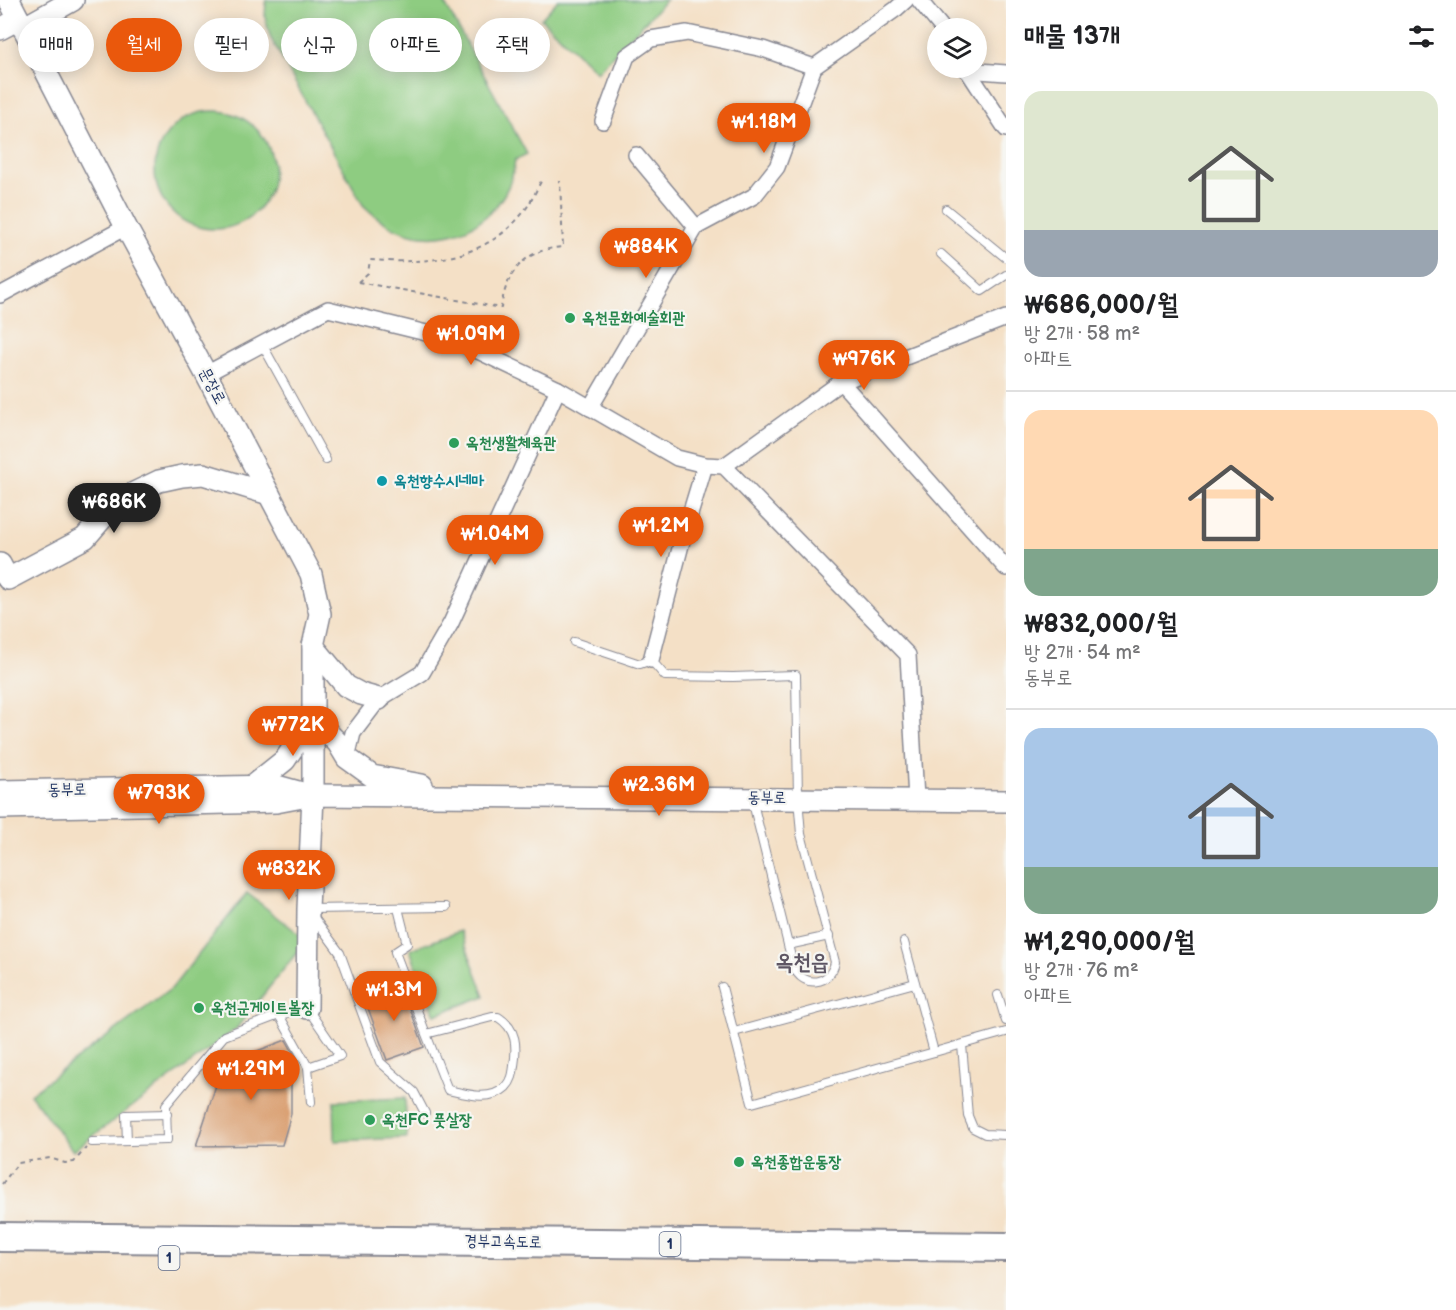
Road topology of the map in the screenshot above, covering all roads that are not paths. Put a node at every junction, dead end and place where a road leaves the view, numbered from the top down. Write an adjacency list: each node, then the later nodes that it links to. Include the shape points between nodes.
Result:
1 (9, 0): 5 (street, 문장로)
2 (73, 0): 6 (street)
3 (906, 0): 10 (street)
4 (919, 0): 7 (street)
5 (18, 18)
6 (34, 18)
7 (934, 18)
8 (18, 25): 9 (street)
9 (0, 29)
10 (814, 66): 15 (street, via 763,49 687,33 651,39 627,56); 20 (street, via 777,166 754,196)
11 (987, 71): 13 (street)
12 (46, 72): 19 (street, 문장로)
13 (1006, 73)
14 (972, 78): 16 (street)
15 (603, 121)
16 (1006, 129)
17 (636, 155): 20 (street)
18 (946, 209): 22 (lane)
19 (126, 227): 24 (street); 27 (street, 문장로)
20 (696, 227): 30 (street)
21 (941, 254): 23 (lane, via 982,291)
22 (1006, 258)
23 (1006, 275)
24 (0, 295)
25 (1006, 318): 28 (street)
26 (262, 344): 27 (street); 29 (street, via 328,309 455,340); 31 (lane)
27 (206, 374): 34 (street, 문장로)
28 (842, 382): 33 (street); 35 (street)
29 (558, 389): 30 (street); 40 (street, via 451,623 422,673)
30 (590, 408): 32 (street, via 677,458)
31 (326, 460)
32 (705, 465): 33 (street); 39 (street)
33 (723, 466): 49 (street, via 908,655)
34 (269, 494): 36 (street, via 203,474 159,481 112,507 86,538); 38 (street, 문장로, via 311,574 320,614)
35 (1006, 568)
36 (3, 575)
37 (574, 642): 39 (lane, via 640,664)
38 (313, 646): 40 (street, via 346,686); 41 (street, 문장로)
39 (651, 660): 48 (lane, via 665,676 796,675)
40 (379, 699): 42 (street, via 353,733)
41 (313, 718): 42 (street); 43 (street, via 285,760); 45 (street, 문장로)
42 (347, 758): 46 (street, via 372,776 434,786)
43 (251, 787): 44 (street, 동부로); 45 (street, 동부로, via 277,786)
44 (0, 791)
45 (313, 795): 46 (street, 동부로); 51 (street, 동부로, via 276,802); 54 (street, 문장로)
46 (439, 796): 47 (street, 동부로)
47 (751, 798): 48 (street, 동부로); 57 (lane)
48 (798, 798): 49 (street, 동부로); 55 (lane, via 801,834)
49 (916, 800): 50 (street, 동부로)
50 (1006, 801)
51 (0, 808)
52 (446, 907): 53 (lane)
53 (398, 908): 54 (lane); 66 (lane, via 407,944 395,952)
54 (308, 909): 61 (street, 문장로); 71 (lane, via 340,953 380,1062 414,1092)
55 (829, 936): 57 (lane); 57 (lane, via 835,962 828,977 820,981 809,982 798,975)
56 (904, 942): 58 (lane)
57 (788, 945)
58 (915, 983): 64 (lane); 68 (lane)
59 (722, 987): 64 (lane)
60 (998, 995): 63 (lane)
61 (307, 1008): 62 (lane); 69 (lane, via 340,1056)
62 (279, 1015): 69 (lane); 72 (lane, via 224,1036 166,1106)
63 (1006, 1021)
64 (734, 1032): 68 (lane, via 752,1103)
65 (1006, 1032): 67 (lane)
66 (426, 1034): 66 (lane, via 498,1017 516,1039 512,1078 506,1088 479,1097 448,1090)
67 (962, 1045): 68 (lane); 73 (lane, via 968,1116 973,1128 985,1134)
68 (934, 1052)
69 (308, 1067): 70 (lane)
70 (311, 1102)
71 (425, 1113)
72 (166, 1114): 74 (lane, via 167,1140); 74 (lane, via 126,1115)
73 (1006, 1135)
74 (127, 1141): 75 (lane)
75 (92, 1142)
76 (0, 1237): 77 (highway, 경부고속도로 / 1)
77 (1006, 1247)
78 (0, 1256): 79 (highway, 경부고속도로 / 1)
79 (1006, 1266)

